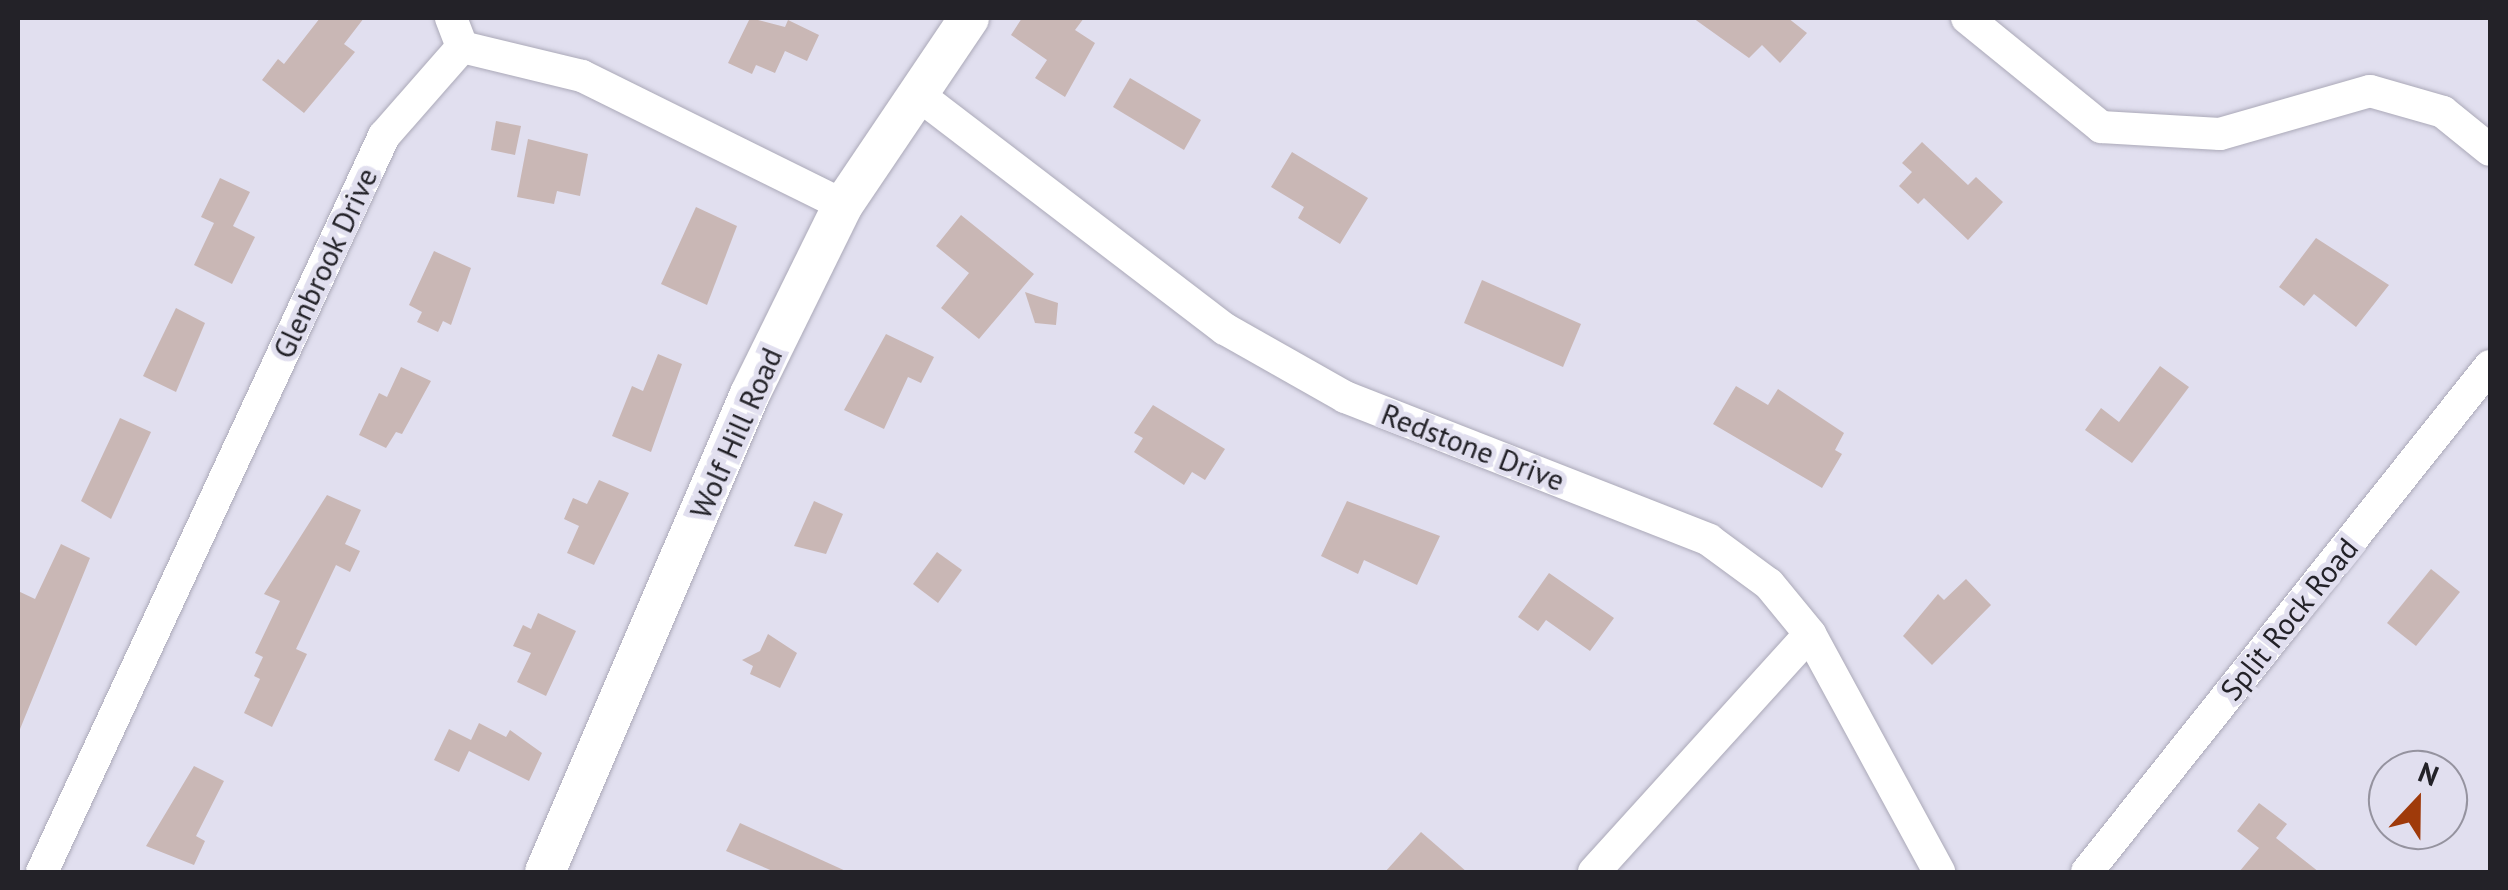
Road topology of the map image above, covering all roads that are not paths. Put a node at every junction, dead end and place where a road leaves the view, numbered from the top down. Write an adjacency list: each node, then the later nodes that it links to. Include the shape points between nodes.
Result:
1 (969, 18): 4 (street, Wolf Hill Road)
2 (1966, 18): 5 (street, via 2100,127 2220,134 2370,90 2443,112)
3 (456, 32): 6 (street, Glenbrook Drive, via 582,76); 9 (street, Glenbrook Drive, via 384,136)
4 (916, 93): 6 (street, Wolf Hill Road); 8 (street, Redstone Drive, via 1224,329 1345,397 1709,540 1768,584)
5 (2490, 150)
6 (843, 205): 10 (street, Wolf Hill Road, via 750,394)
7 (2490, 366): 13 (street, Split Rock Road)
8 (1810, 634): 11 (street); 12 (street, Redstone Drive)
9 (42, 872)
10 (545, 872)
11 (1594, 872)
12 (1940, 872)
13 (2087, 872)

